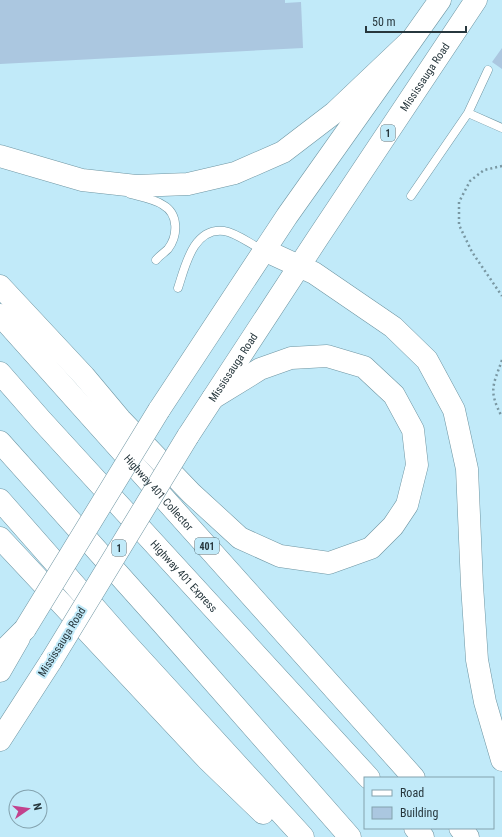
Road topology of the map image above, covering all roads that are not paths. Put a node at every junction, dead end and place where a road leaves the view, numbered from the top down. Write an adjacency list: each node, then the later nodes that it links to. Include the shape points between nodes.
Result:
1 (440, 0): 3 (main road)
2 (476, 0): 12 (main road, Mississauga Road / 1)
3 (411, 40): 8 (main road, via 334,113 283,152 235,173 188,184 136,186); 10 (main road)
4 (488, 70): 5 (lane)
5 (468, 113): 6 (lane); 9 (lane)
6 (502, 128)
7 (0, 156): 8 (main road)
8 (82, 180): 11 (lane, via 163,205 171,212 176,230 173,240)
9 (411, 196)
10 (264, 250): 12 (main road); 14 (lane, via 224,231 204,236 189,255); 21 (main road, bridge, via 159,410)
11 (156, 260)
12 (300, 266): 17 (main road, Mississauga Road / 1); 25 (main road, via 392,327 427,360 454,410 467,469 478,660 485,702)
13 (0, 286): 17 (main road, via 84,376 120,419 192,494 240,538 280,556 329,563 371,548 393,526 407,506 417,464 413,430 394,395 364,367 327,356 291,358 260,369)
14 (178, 288)
15 (0, 315): 27 (main road, Highway 401 Collector / 401)
16 (0, 373): 26 (main road, Highway 401 Express)
17 (213, 398): 24 (main road, Mississauga Road / 1, bridge)
18 (0, 442): 32 (main road)
19 (0, 500): 31 (main road, via 124,641)
20 (0, 538): 30 (main road, via 207,760)
21 (25, 628): 22 (main road); 23 (main road)
22 (0, 654)
23 (0, 671)
24 (0, 740)
25 (502, 760)
26 (368, 777)
27 (413, 777)
28 (416, 829): 33 (main road)
29 (461, 829): 34 (main road)
30 (288, 837)
31 (303, 837)
32 (350, 837)
33 (423, 837)
34 (468, 837)

